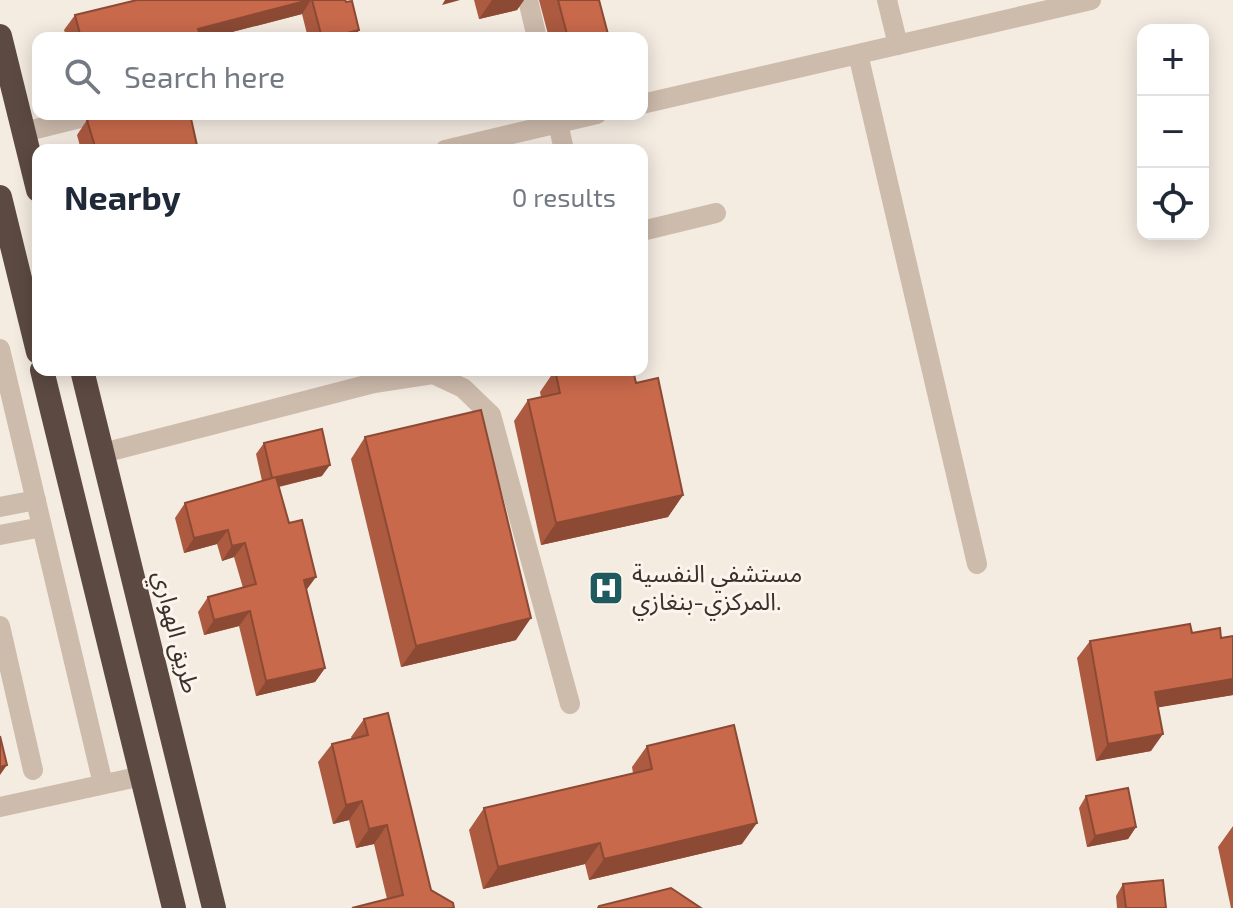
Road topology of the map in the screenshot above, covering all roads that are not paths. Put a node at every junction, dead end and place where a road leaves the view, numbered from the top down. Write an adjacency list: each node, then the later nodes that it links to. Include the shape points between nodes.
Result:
1 (528, 0): 5 (street)
2 (887, 0): 7 (street)
3 (1091, 0): 4 (street)
4 (1050, 5): 7 (street)
5 (536, 32)
6 (0, 36): 13 (highway)
7 (898, 45): 8 (street)
8 (858, 54): 9 (street); 32 (street)
9 (648, 103)
10 (72, 120): 13 (street)
11 (550, 120): 14 (street)
12 (557, 120): 15 (street)
13 (24, 132): 16 (highway)
14 (466, 144)
15 (563, 144)
16 (32, 165)
17 (0, 197): 20 (highway)
18 (716, 213): 19 (street)
19 (648, 230)
20 (4, 234): 21 (highway)
21 (32, 331)
22 (0, 349): 28 (street)
23 (43, 376): 36 (highway)
24 (84, 376): 27 (highway, طريق الهواري)
25 (420, 376): 27 (street, via 374,383)
26 (437, 376): 34 (street, via 463,388 491,415)
27 (103, 453): 40 (highway, طريق الهواري)
28 (36, 500): 29 (street); 30 (street)
29 (0, 507)
30 (42, 527): 31 (street); 37 (street)
31 (0, 535)
32 (977, 564)
33 (0, 626): 35 (street)
34 (570, 704)
35 (33, 770)
36 (142, 776): 37 (street); 39 (highway)
37 (103, 784): 38 (street)
38 (0, 807)
39 (174, 908)
40 (214, 908)

